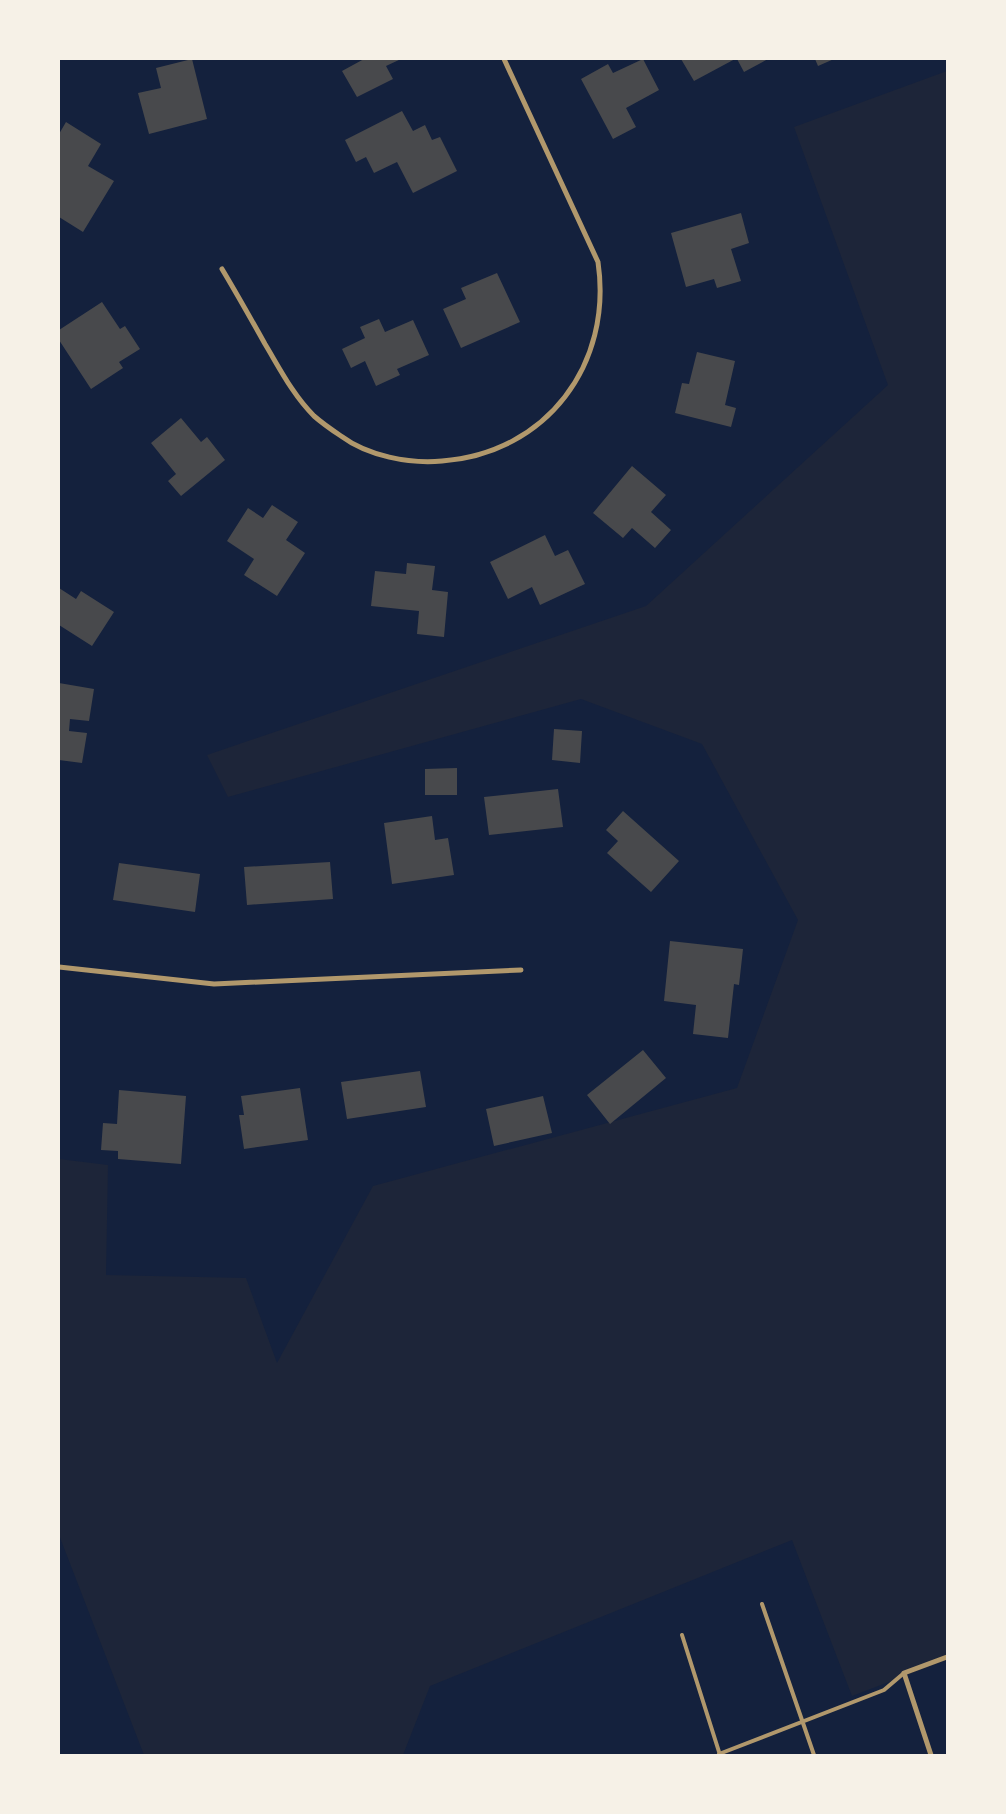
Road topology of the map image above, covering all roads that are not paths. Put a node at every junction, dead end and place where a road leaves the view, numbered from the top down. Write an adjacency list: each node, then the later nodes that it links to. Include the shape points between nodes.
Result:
1 (504, 59): 2 (street, via 598,262 601,279 600,315 592,349 576,381 555,410 528,433 497,450 463,460 427,462 375,453 343,438 315,416 290,387)
2 (222, 269)
3 (59, 967): 4 (street, via 214,984)
4 (521, 970)
5 (762, 1604): 9 (lane)
6 (682, 1636): 10 (lane)
7 (947, 1658): 8 (street)
8 (904, 1673): 9 (lane, via 884,1690); 12 (street)
9 (803, 1723): 10 (lane); 11 (lane)
10 (720, 1755)
11 (814, 1755)
12 (931, 1755)

